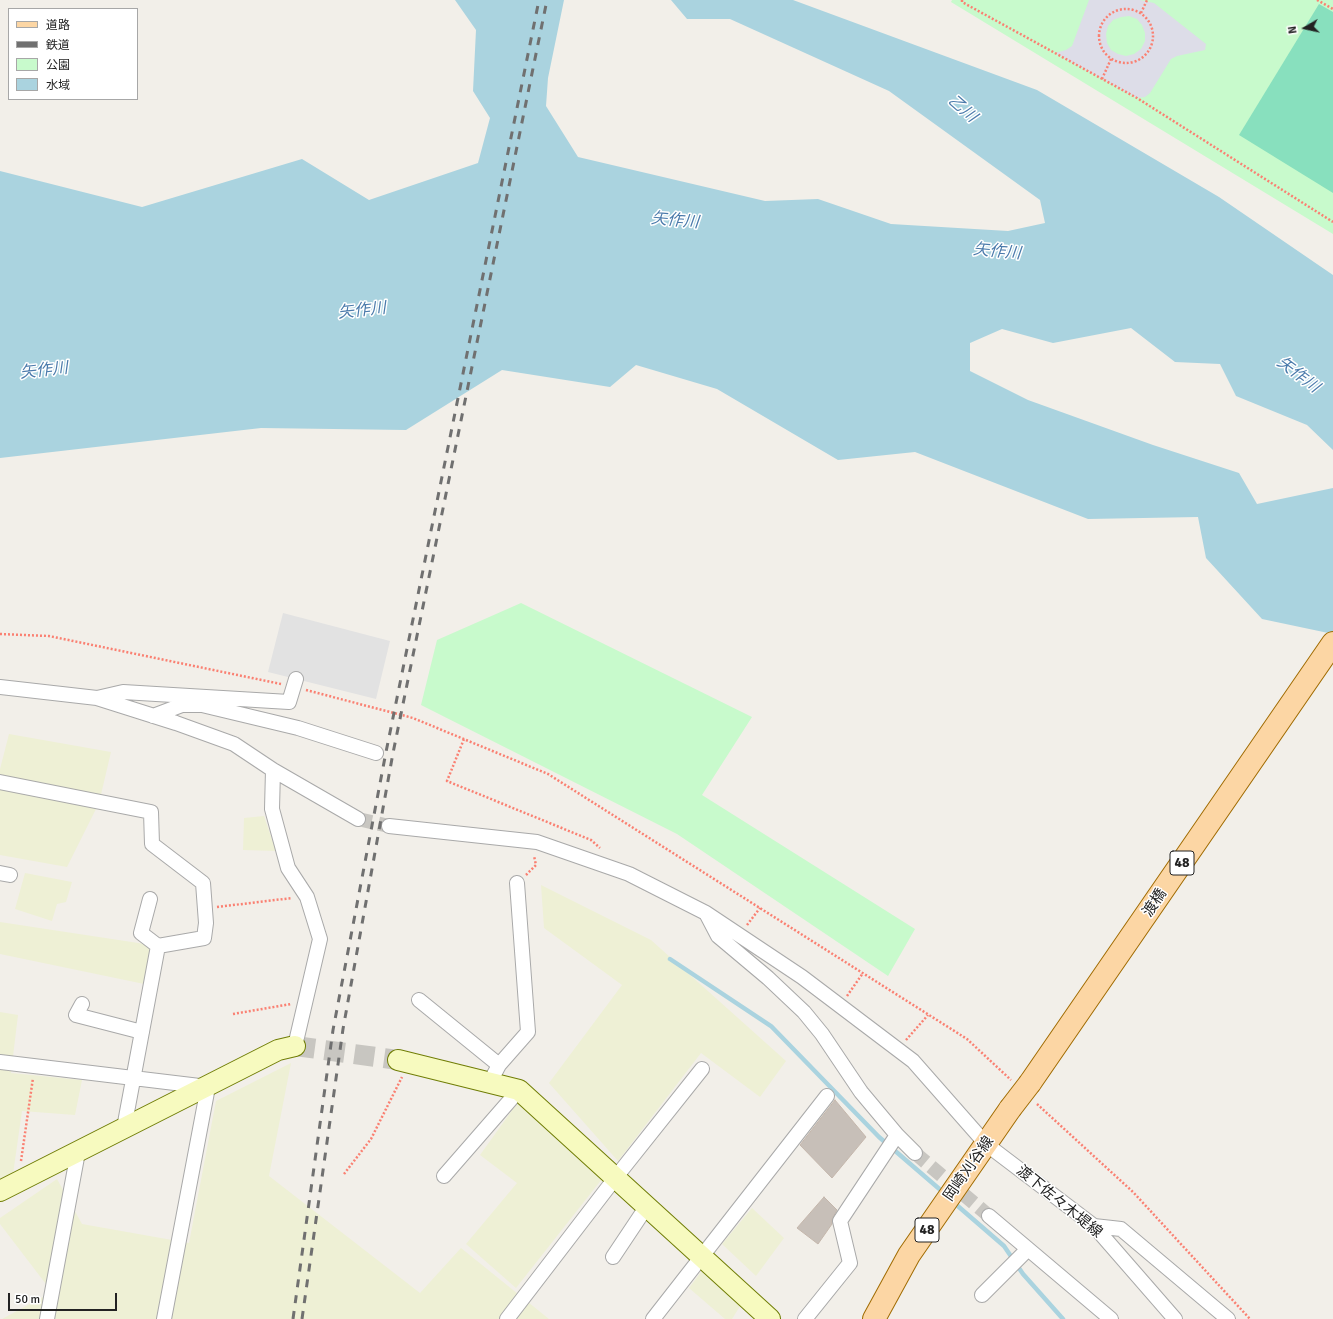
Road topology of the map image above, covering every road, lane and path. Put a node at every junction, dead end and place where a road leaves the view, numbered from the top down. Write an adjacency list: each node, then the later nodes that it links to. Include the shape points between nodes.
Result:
1 (962, 0): 7 (path)
2 (1147, 0): 5 (path)
3 (1317, 0): 4 (path)
4 (1333, 9)
5 (1141, 13): 6 (path, via 1127,8 1120,9 1103,21 1099,42); 6 (path, via 1151,24 1153,32 1154,40 1147,54 1126,64)
6 (1111, 59): 7 (path)
7 (1102, 79): 8 (path, via 1137,98)
8 (1333, 222)
9 (1333, 643): 47 (main road, 渡橋 / 48)
10 (296, 679): 12 (street, via 289,702 124,692)
11 (0, 687): 12 (street)
12 (97, 698): 13 (street)
13 (153, 716): 15 (street, via 182,705 202,705 298,728); 16 (street, via 234,744)
14 (464, 740): 21 (path, via 448,781 591,840)
15 (376, 753)
16 (273, 770): 18 (street); 23 (street, via 272,809 288,868)
17 (0, 782): 25 (street, via 151,812 152,844 204,883)
18 (358, 819)
19 (389, 826): 20 (street, 渡下佐々木堤線)
20 (532, 842): 22 (path, via 536,865); 27 (street, 渡下佐々木堤線, via 630,874)
21 (602, 850)
22 (517, 883): 42 (street, via 528,1032)
23 (307, 896): 25 (path); 32 (street, via 320,939)
24 (150, 900): 29 (street, via 141,933)
25 (205, 908): 29 (street, via 204,938)
26 (760, 908): 28 (path)
27 (706, 913): 28 (street, 渡下佐々木堤線); 52 (street, via 718,936 804,1012 861,1092)
28 (740, 935): 34 (street, 渡下佐々木堤線)
29 (158, 946): 37 (street)
30 (863, 973): 34 (path)
31 (419, 1000): 42 (street)
32 (304, 1002): 35 (path); 38 (street)
33 (82, 1004): 37 (street, via 76,1015)
34 (840, 1006): 39 (street, 渡下佐々木堤線)
35 (233, 1014)
36 (928, 1015): 39 (path)
37 (142, 1032): 45 (street)
38 (294, 1046): 48 (street, via 278,1050)
39 (898, 1050): 53 (street, 渡下佐々木堤線, via 913,1061)
40 (404, 1061): 46 (street); 56 (path, via 371,1139)
41 (0, 1062): 43 (street)
42 (499, 1065): 46 (street)
43 (34, 1066): 45 (street); 59 (path)
44 (702, 1069): 58 (street)
45 (133, 1078): 48 (street); 51 (street)
46 (490, 1082): 49 (street)
47 (1030, 1083): 53 (main road, 岡崎刈谷線 / 48, bridge)
48 (208, 1087): 51 (street); 70 (street)
49 (519, 1090): 57 (street); 58 (street)
50 (827, 1096): 65 (street)
51 (124, 1128): 54 (street)
52 (897, 1135): 55 (street); 74 (street, via 840,1221 850,1263)
53 (986, 1144): 63 (street, 渡下佐々木堤線); 75 (main road, 岡崎刈谷線 / 48, via 909,1255)
54 (78, 1152): 59 (street); 69 (street)
55 (915, 1153)
56 (344, 1174)
57 (444, 1176)
58 (616, 1177): 61 (street); 71 (street)
59 (19, 1182): 60 (street)
60 (0, 1191)
61 (647, 1206): 65 (street); 66 (street)
62 (989, 1216): 64 (street)
63 (1094, 1226): 76 (street, 渡下佐々木堤線); 77 (street, via 1121,1229)
64 (1028, 1249): 67 (street); 68 (street)
65 (701, 1255): 72 (street); 73 (street)
66 (613, 1257)
67 (982, 1295)
68 (1101, 1316)
69 (47, 1319)
70 (164, 1319)
71 (507, 1319)
72 (653, 1319)
73 (770, 1319)
74 (805, 1319)
75 (874, 1319)
76 (1175, 1319)
77 (1228, 1319)

